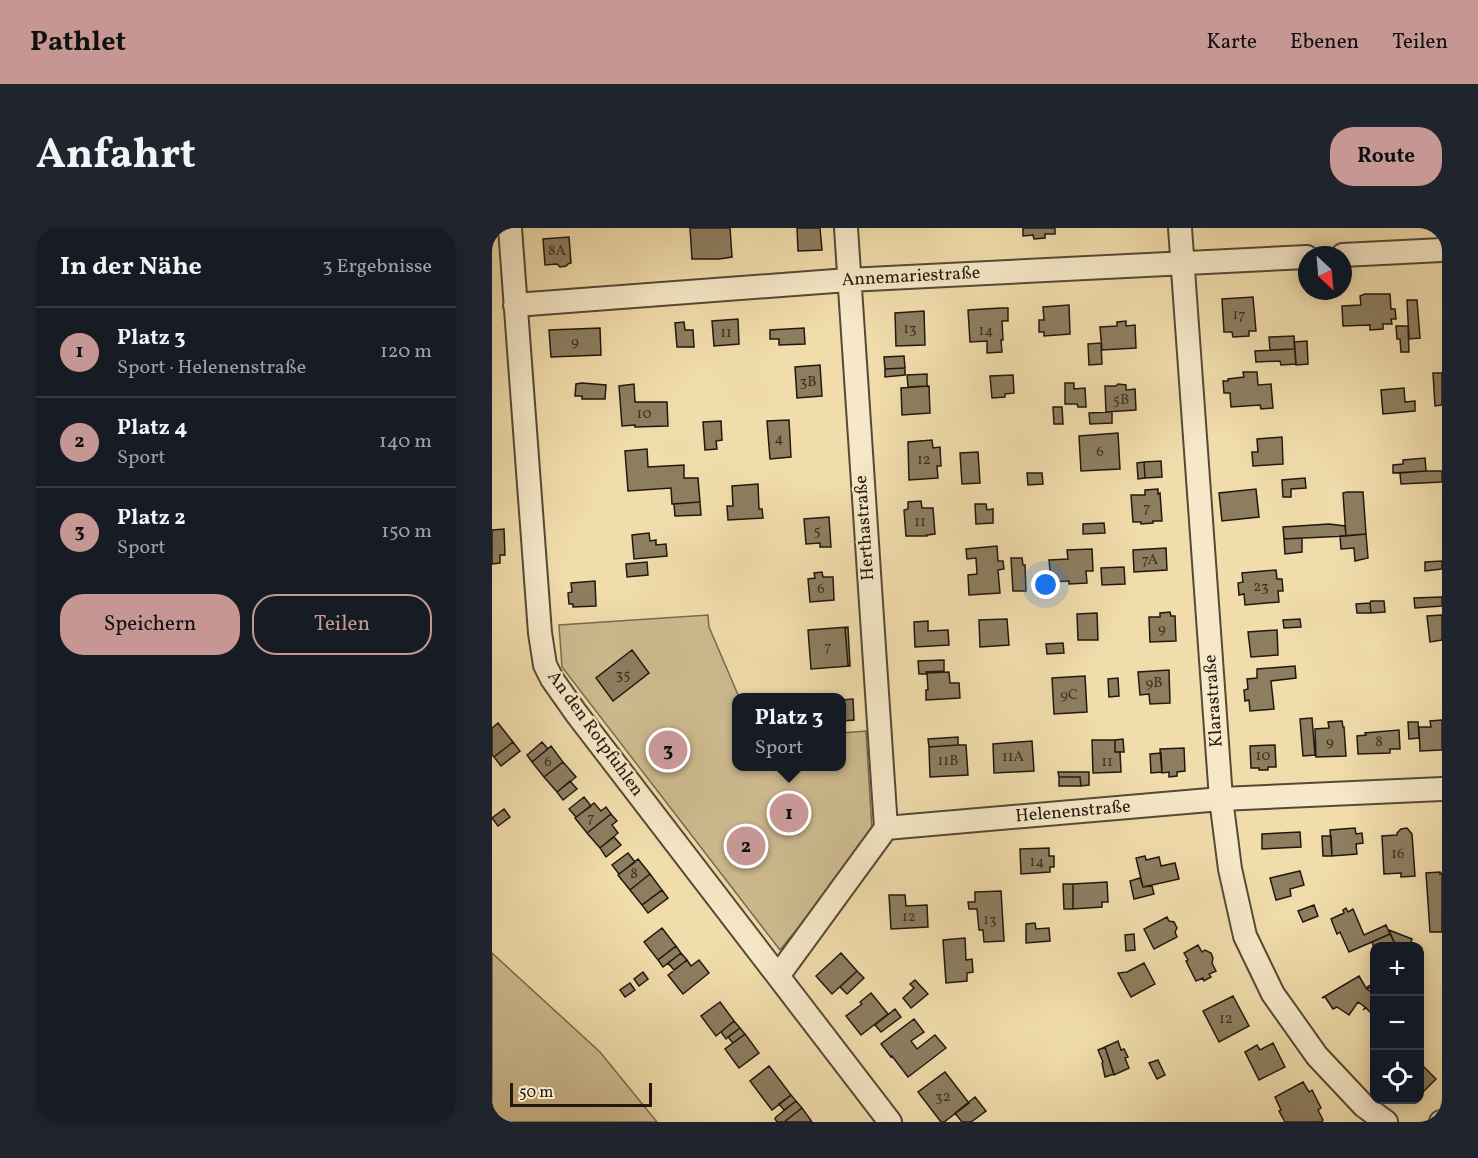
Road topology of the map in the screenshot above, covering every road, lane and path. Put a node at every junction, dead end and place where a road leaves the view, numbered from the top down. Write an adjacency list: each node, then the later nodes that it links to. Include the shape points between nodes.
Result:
1 (510, 228): 9 (street, An den Rotpfuhlen)
2 (846, 228): 8 (street, Herthastraße)
3 (1180, 228): 7 (street, Klarastraße)
4 (1442, 250): 5 (street)
5 (1352, 255)
6 (1298, 258): 7 (street, Annemariestraße)
7 (1183, 264): 8 (street, Annemariestraße); 11 (street, Klarastraße)
8 (848, 280): 9 (street, Annemariestraße); 12 (street, Herthastraße)
9 (515, 305): 13 (street, An den Rotpfuhlen, via 545,665 584,723)
10 (1442, 789): 11 (street, Helenenstraße)
11 (1221, 800): 12 (street, Helenenstraße); 15 (street, Klarastraße, via 1230,869 1245,936 1273,994 1317,1056 1364,1106)
12 (886, 828): 13 (street)
13 (778, 976): 14 (street, An den Rotpfuhlen)
14 (890, 1122)
15 (1386, 1122)

